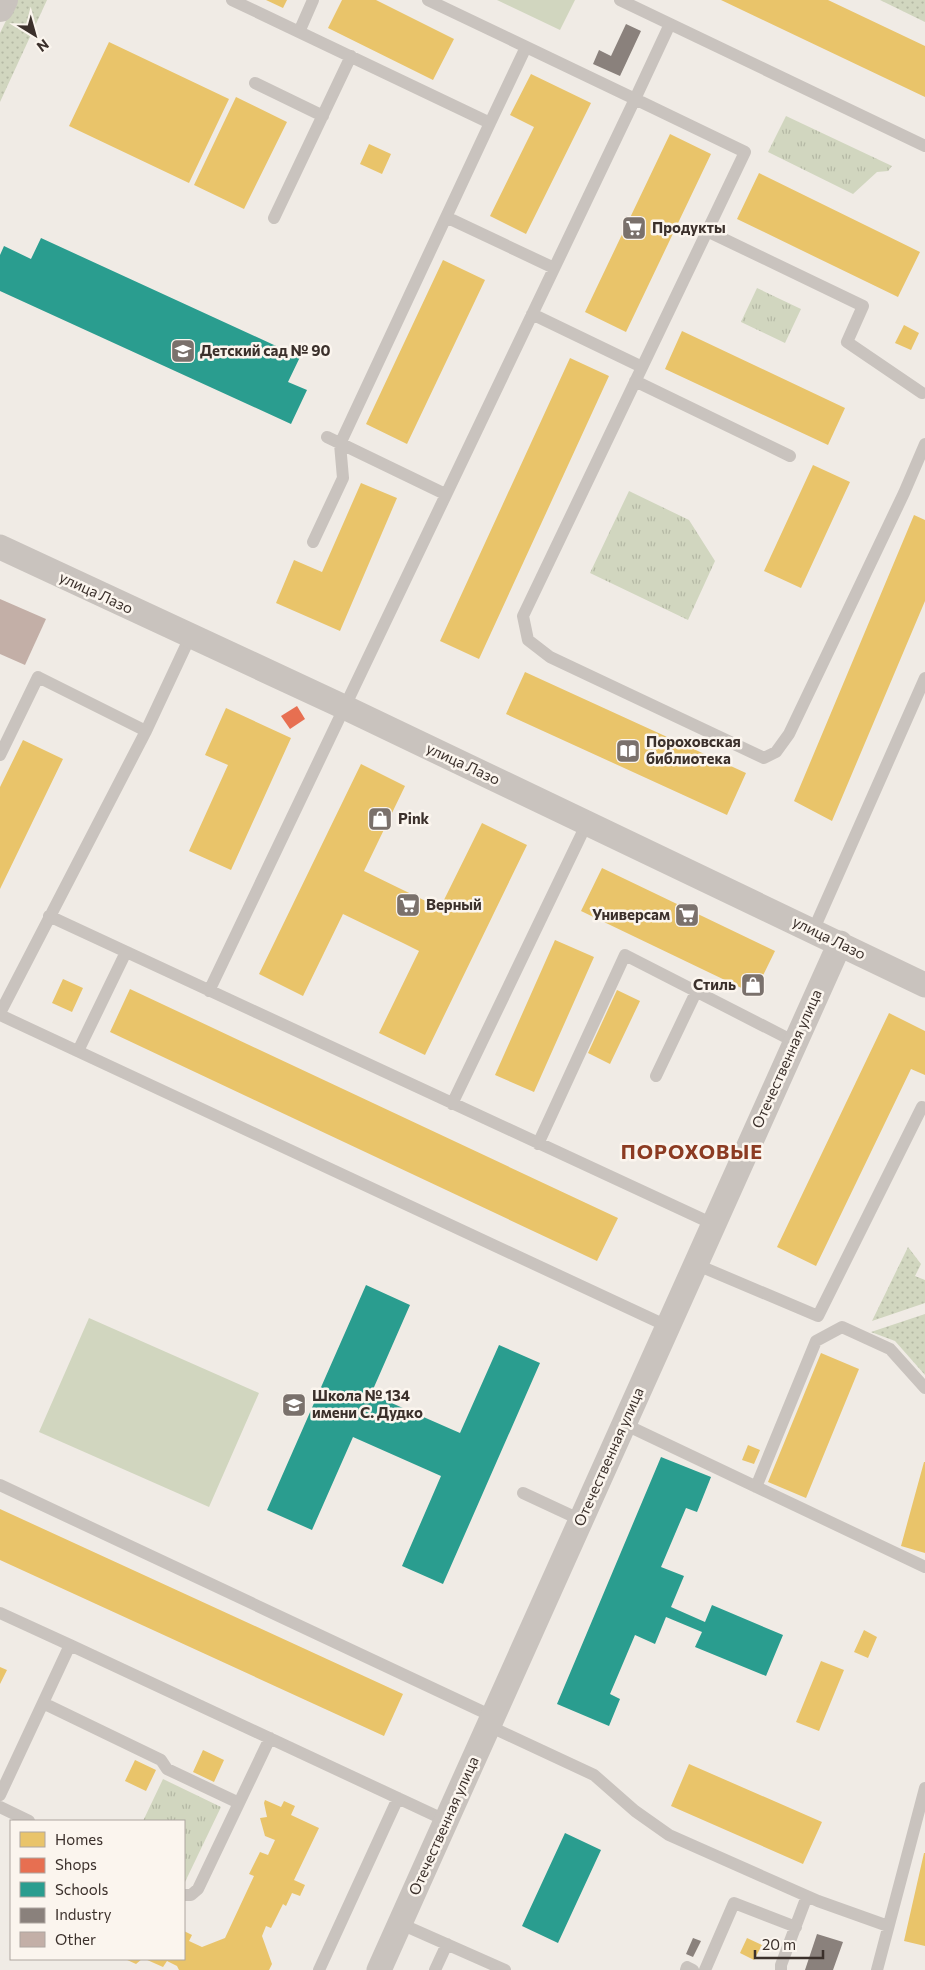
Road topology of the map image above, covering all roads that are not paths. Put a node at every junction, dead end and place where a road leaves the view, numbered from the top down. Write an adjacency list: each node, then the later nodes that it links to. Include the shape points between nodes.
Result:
1 (4, 0): 6 (street)
2 (232, 0): 8 (lane)
3 (313, 0): 8 (lane)
4 (428, 0): 9 (lane)
5 (620, 0): 7 (lane)
6 (0, 8)
7 (670, 24): 12 (lane); 15 (lane)
8 (299, 32): 10 (lane)
9 (526, 47): 12 (lane); 14 (lane)
10 (351, 56): 13 (lane); 14 (lane)
11 (255, 84): 13 (lane)
12 (635, 99): 18 (lane, via 745,152); 19 (lane)
13 (323, 116): 17 (lane)
14 (490, 123): 16 (lane)
15 (925, 146)
16 (446, 217): 19 (lane); 25 (lane)
17 (274, 218)
18 (707, 231): 21 (lane); 23 (lane, via 863,306 847,342)
19 (554, 268): 20 (lane)
20 (532, 314): 21 (lane); 28 (lane)
21 (642, 367): 22 (lane)
22 (635, 381): 26 (lane, via 523,616 528,640 550,656 764,758 776,752 789,734); 27 (lane)
23 (924, 394)
24 (327, 437): 25 (lane)
25 (340, 444): 28 (lane); 29 (lane, via 343,478)
26 (925, 444)
27 (790, 456)
28 (445, 494): 33 (lane)
29 (313, 542)
30 (0, 547): 31 (street, улица Лазо)
31 (190, 637): 33 (street, улица Лазо); 34 (lane)
32 (925, 678): 38 (lane)
33 (344, 707): 36 (street, улица Лазо); 43 (lane)
34 (146, 731): 35 (lane, via 38,677); 37 (lane)
35 (0, 755)
36 (587, 823): 38 (street, улица Лазо); 48 (lane)
37 (49, 916): 40 (lane); 44 (lane)
38 (813, 931): 39 (street, улица Лазо)
39 (840, 944): 41 (street, улица Лазо); 45 (street, Отечественная улица)
40 (126, 952): 43 (lane); 46 (lane)
41 (925, 985)
42 (697, 990): 45 (lane); 47 (lane); 50 (lane, via 625,955)
43 (209, 991): 48 (lane)
44 (0, 1014): 46 (lane)
45 (794, 1042): 51 (street, Отечественная улица)
46 (78, 1051): 53 (lane)
47 (656, 1076)
48 (452, 1104): 50 (lane)
49 (925, 1108): 52 (lane, via 922,1107 818,1316)
50 (538, 1144): 51 (lane)
51 (713, 1224): 52 (street, Отечественная улица)
52 (695, 1264): 53 (street, Отечественная улица)
53 (668, 1326): 55 (street, Отечественная улица)
54 (925, 1388): 57 (lane, via 890,1349 842,1327 816,1340)
55 (624, 1424): 57 (lane); 59 (street, Отечественная улица)
56 (0, 1485): 64 (lane)
57 (756, 1487): 60 (lane)
58 (523, 1493): 59 (lane)
59 (580, 1520): 64 (street, Отечественная улица)
60 (925, 1568)
61 (0, 1613): 62 (lane)
62 (70, 1645): 63 (lane); 65 (lane)
63 (43, 1703): 67 (lane); 69 (lane, via 161,1760 167,1769)
64 (491, 1722): 72 (street, Отечественная улица); 74 (lane, via 594,1775 669,1836)
65 (270, 1738): 68 (lane); 69 (lane)
66 (925, 1788): 76 (lane)
67 (0, 1795)
68 (398, 1798): 72 (lane); 79 (lane)
69 (239, 1803): 73 (lane, via 198,1888 191,1896)
70 (0, 1808): 71 (lane)
71 (27, 1820)
72 (447, 1821): 75 (street, Отечественная улица)
73 (185, 1895)
74 (807, 1896): 76 (lane); 77 (lane)
75 (401, 1924): 78 (lane); 80 (street, Отечественная улица)
76 (888, 1926): 87 (lane)
77 (796, 1927): 85 (lane, via 734,1903); 86 (lane)
78 (447, 1944): 81 (lane); 82 (lane)
79 (320, 1970)
80 (380, 1970)
81 (435, 1970)
82 (502, 1970)
83 (686, 1970): 84 (lane, via 687,1967)
84 (693, 1970)
85 (705, 1970)
86 (781, 1970)
87 (877, 1970)

